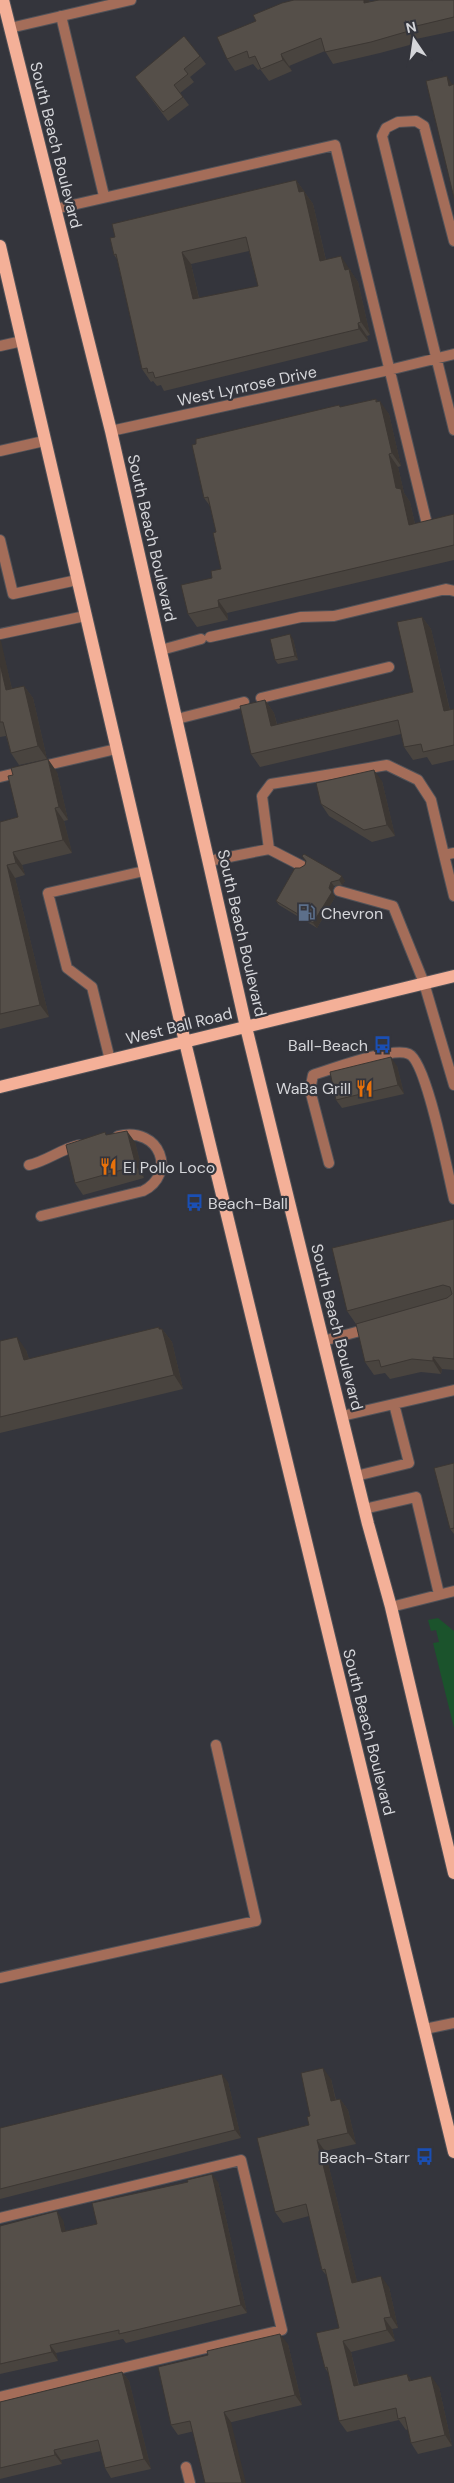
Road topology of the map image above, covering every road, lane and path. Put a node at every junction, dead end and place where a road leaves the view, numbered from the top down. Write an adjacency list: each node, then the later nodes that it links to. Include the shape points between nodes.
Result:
1 (3, 0): 4 (main road, South Beach Boulevard)
2 (132, 0): 3 (street)
3 (61, 16): 4 (street); 5 (street)
4 (10, 28): 6 (main road, South Beach Boulevard)
5 (104, 196): 6 (street); 13 (street, via 335,145)
6 (55, 209): 15 (main road, South Beach Boulevard)
7 (454, 241): 12 (street, via 424,126 416,121 398,122 386,128 382,136)
8 (0, 246): 9 (main road, South Beach Boulevard)
9 (22, 341): 10 (street); 16 (main road, South Beach Boulevard)
10 (0, 346)
11 (454, 354): 12 (street, West Lynrose Drive)
12 (437, 358): 13 (street, West Lynrose Drive); 14 (street)
13 (390, 370): 15 (street, West Lynrose Drive); 18 (street)
14 (454, 430)
15 (111, 431): 24 (main road, South Beach Boulevard)
16 (44, 441): 17 (street); 20 (main road, South Beach Boulevard)
17 (0, 452)
18 (426, 520)
19 (0, 540): 20 (street, via 13,594)
20 (76, 580): 22 (main road, South Beach Boulevard)
21 (454, 591): 24 (street, via 446,589 334,616 301,617)
22 (85, 616): 23 (street); 29 (main road, South Beach Boulevard)
23 (0, 634)
24 (161, 650): 28 (main road, South Beach Boulevard)
25 (389, 668): 26 (street)
26 (261, 698)
27 (244, 702): 28 (street)
28 (177, 719): 33 (main road, South Beach Boulevard)
29 (116, 749): 30 (street); 35 (main road, South Beach Boulevard)
30 (0, 777)
31 (269, 850): 32 (street, via 262,796 271,784 388,765 418,780 432,800); 33 (street); 34 (street)
32 (449, 854): 37 (street)
33 (209, 861): 40 (main road, South Beach Boulevard)
34 (302, 866)
35 (144, 871): 41 (main road, South Beach Boulevard); 42 (street, via 48,893 67,968 92,987)
36 (339, 891): 39 (street, via 393,906)
37 (454, 896)
38 (454, 976): 39 (main road, West Ball Road)
39 (424, 983): 40 (main road, West Ball Road); 43 (street)
40 (246, 1027): 41 (main road, West Ball Road); 52 (main road, South Beach Boulevard)
41 (185, 1042): 42 (main road, West Ball Road); 65 (main road, South Beach Boulevard)
42 (110, 1060): 44 (main road, West Ball Road)
43 (454, 1085)
44 (0, 1087)
45 (105, 1139): 50 (street, via 130,1134 150,1140 160,1160 158,1180 143,1191)
46 (88, 1143): 48 (street)
47 (329, 1163): 49 (street, via 310,1090 313,1075 390,1052 409,1054 419,1063 427,1088)
48 (29, 1165)
49 (454, 1199)
50 (41, 1216)
51 (379, 1325): 52 (street)
52 (323, 1341): 55 (main road, South Beach Boulevard)
53 (454, 1390): 54 (street)
54 (394, 1404): 55 (street); 56 (street, via 409,1463)
55 (342, 1416): 56 (main road, South Beach Boulevard)
56 (356, 1476): 57 (main road, South Beach Boulevard)
57 (364, 1509): 59 (street, via 416,1497); 60 (main road, South Beach Boulevard)
58 (454, 1591): 59 (street)
59 (439, 1594): 60 (street)
60 (391, 1606): 62 (main road, South Beach Boulevard)
61 (216, 1745): 63 (street, via 256,1921)
62 (454, 1873)
63 (0, 1978)
64 (454, 2023): 65 (street)
65 (425, 2029): 66 (main road, South Beach Boulevard)
66 (454, 2152)
67 (0, 2218): 68 (street, via 241,2160 282,2330)
68 (0, 2397)
69 (186, 2467): 70 (street)
70 (190, 2483)

